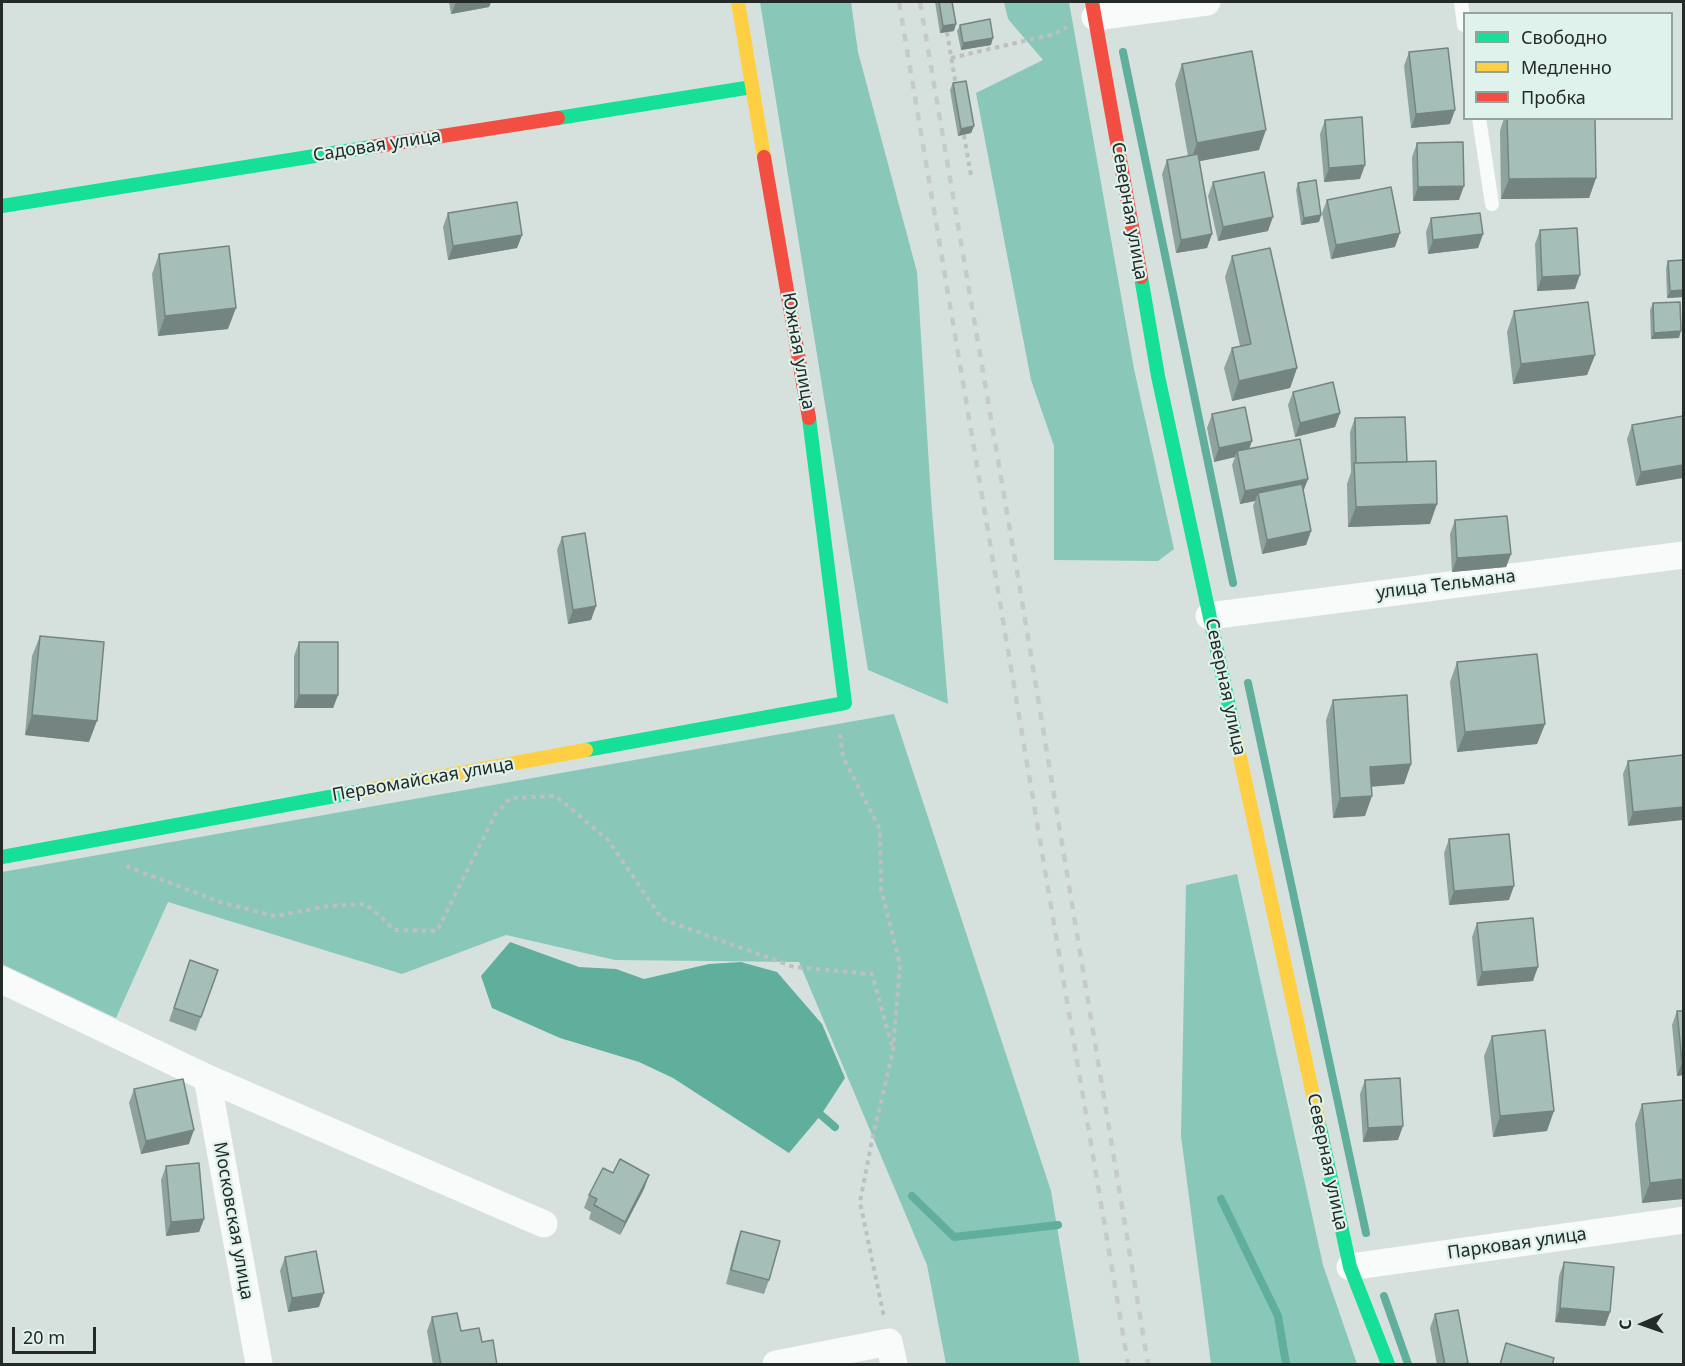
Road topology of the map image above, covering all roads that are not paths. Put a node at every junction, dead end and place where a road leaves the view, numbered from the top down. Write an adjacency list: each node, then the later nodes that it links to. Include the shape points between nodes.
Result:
1 (738, 2): 6 (street, Южная улица)
2 (1207, 2): 4 (street)
3 (1461, 2): 5 (lane)
4 (1094, 9): 11 (street, Северная улица, via 1158,376)
5 (1463, 17)
6 (752, 87): 9 (street, Садовая улица); 12 (street, Южная улица, via 810,423)
7 (1479, 120): 8 (lane)
8 (1492, 204)
9 (2, 206)
10 (1683, 555): 11 (street, улица Тельмана)
11 (1209, 615): 18 (street, Северная улица)
12 (845, 703): 13 (street, Первомайская улица)
13 (2, 857)
14 (2, 980): 15 (street)
15 (207, 1078): 17 (street); 20 (street, Московская улица)
16 (1683, 1220): 18 (street, Парковая улица)
17 (544, 1224)
18 (1350, 1267): 22 (street, Северная улица)
19 (891, 1353): 21 (street)
20 (259, 1365)
21 (776, 1365)
22 (1388, 1365)

